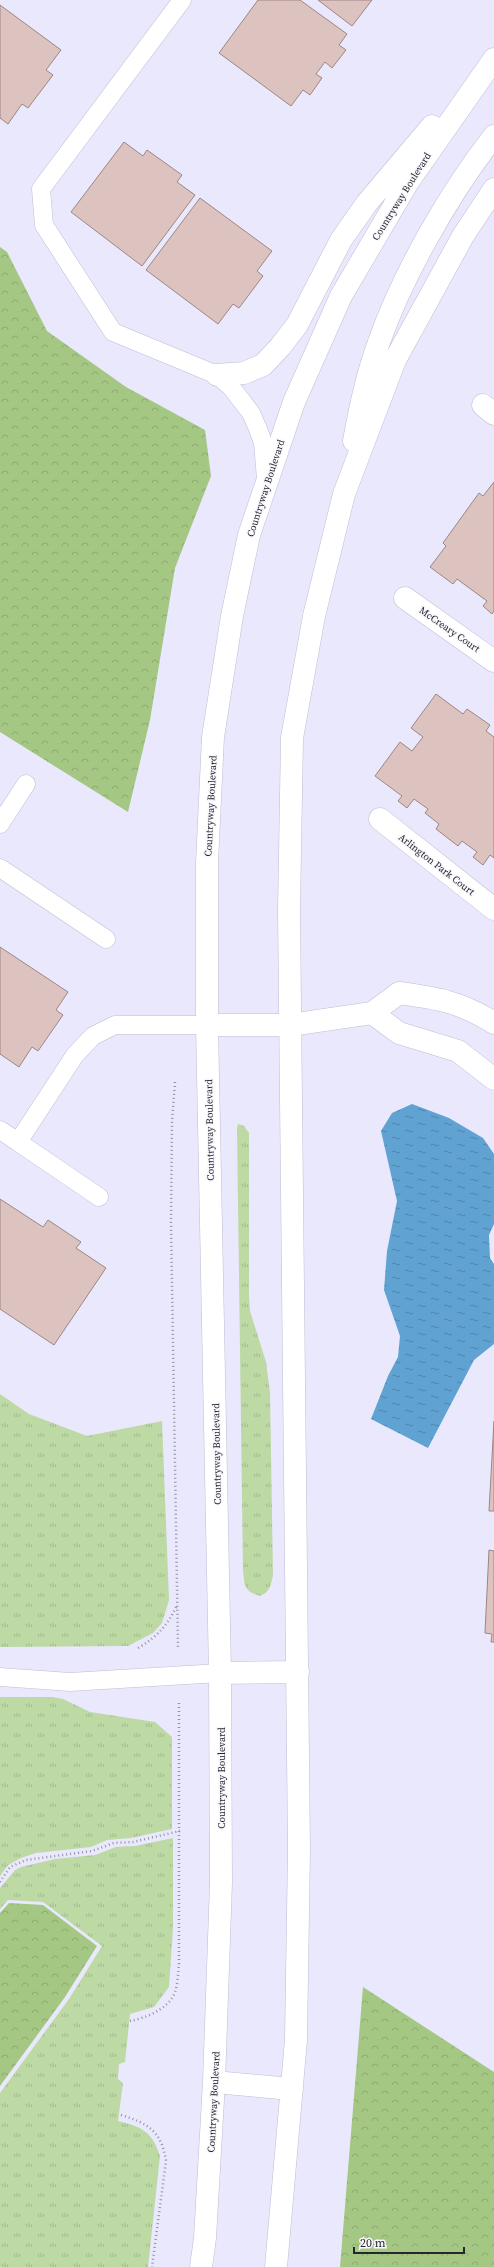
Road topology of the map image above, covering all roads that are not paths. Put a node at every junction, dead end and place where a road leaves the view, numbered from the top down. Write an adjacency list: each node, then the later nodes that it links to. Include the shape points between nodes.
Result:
1 (182, 0): 5 (lane, via 41,189 44,226 113,332)
2 (486, 70): 5 (street, via 424,134 367,203 341,240 297,325 280,347 263,365 244,372); 6 (street, Countryway Boulevard, via 408,182 341,296 294,402)
3 (494, 136): 7 (street, via 447,206 422,250 379,341 362,398)
4 (494, 189): 7 (street, via 463,236 395,360)
5 (217, 375): 6 (lane, via 231,387 258,429 263,443)
6 (267, 482): 19 (street, Countryway Boulevard, via 249,535 232,616 213,737 207,863)
7 (344, 494): 18 (street, via 314,616 292,738)
8 (405, 598): 9 (street, McCreary Court)
9 (494, 661)
10 (26, 784): 12 (lane)
11 (380, 819): 14 (street, Arlington Park Court)
12 (0, 824)
13 (0, 868): 15 (lane)
14 (494, 909)
15 (106, 939)
16 (372, 1013): 17 (street, via 399,993 442,998 479,1013); 18 (street); 20 (street, via 399,1033 458,1051)
17 (494, 1023)
18 (290, 1024): 19 (street); 24 (street)
19 (207, 1025): 22 (lane, via 115,1025 93,1036 75,1055); 25 (street, Countryway Boulevard)
20 (494, 1079)
21 (0, 1130): 22 (lane)
22 (18, 1142): 23 (lane)
23 (99, 1197)
24 (298, 1672): 25 (street); 28 (street, via 299,1899 296,2040)
25 (220, 1673): 26 (lane, via 70,1682); 27 (street, Countryway Boulevard, via 221,1882)
26 (0, 1677)
27 (214, 2082): 28 (street); 29 (street, Countryway Boulevard)
28 (292, 2090): 30 (street)
29 (201, 2267)
30 (276, 2267)

